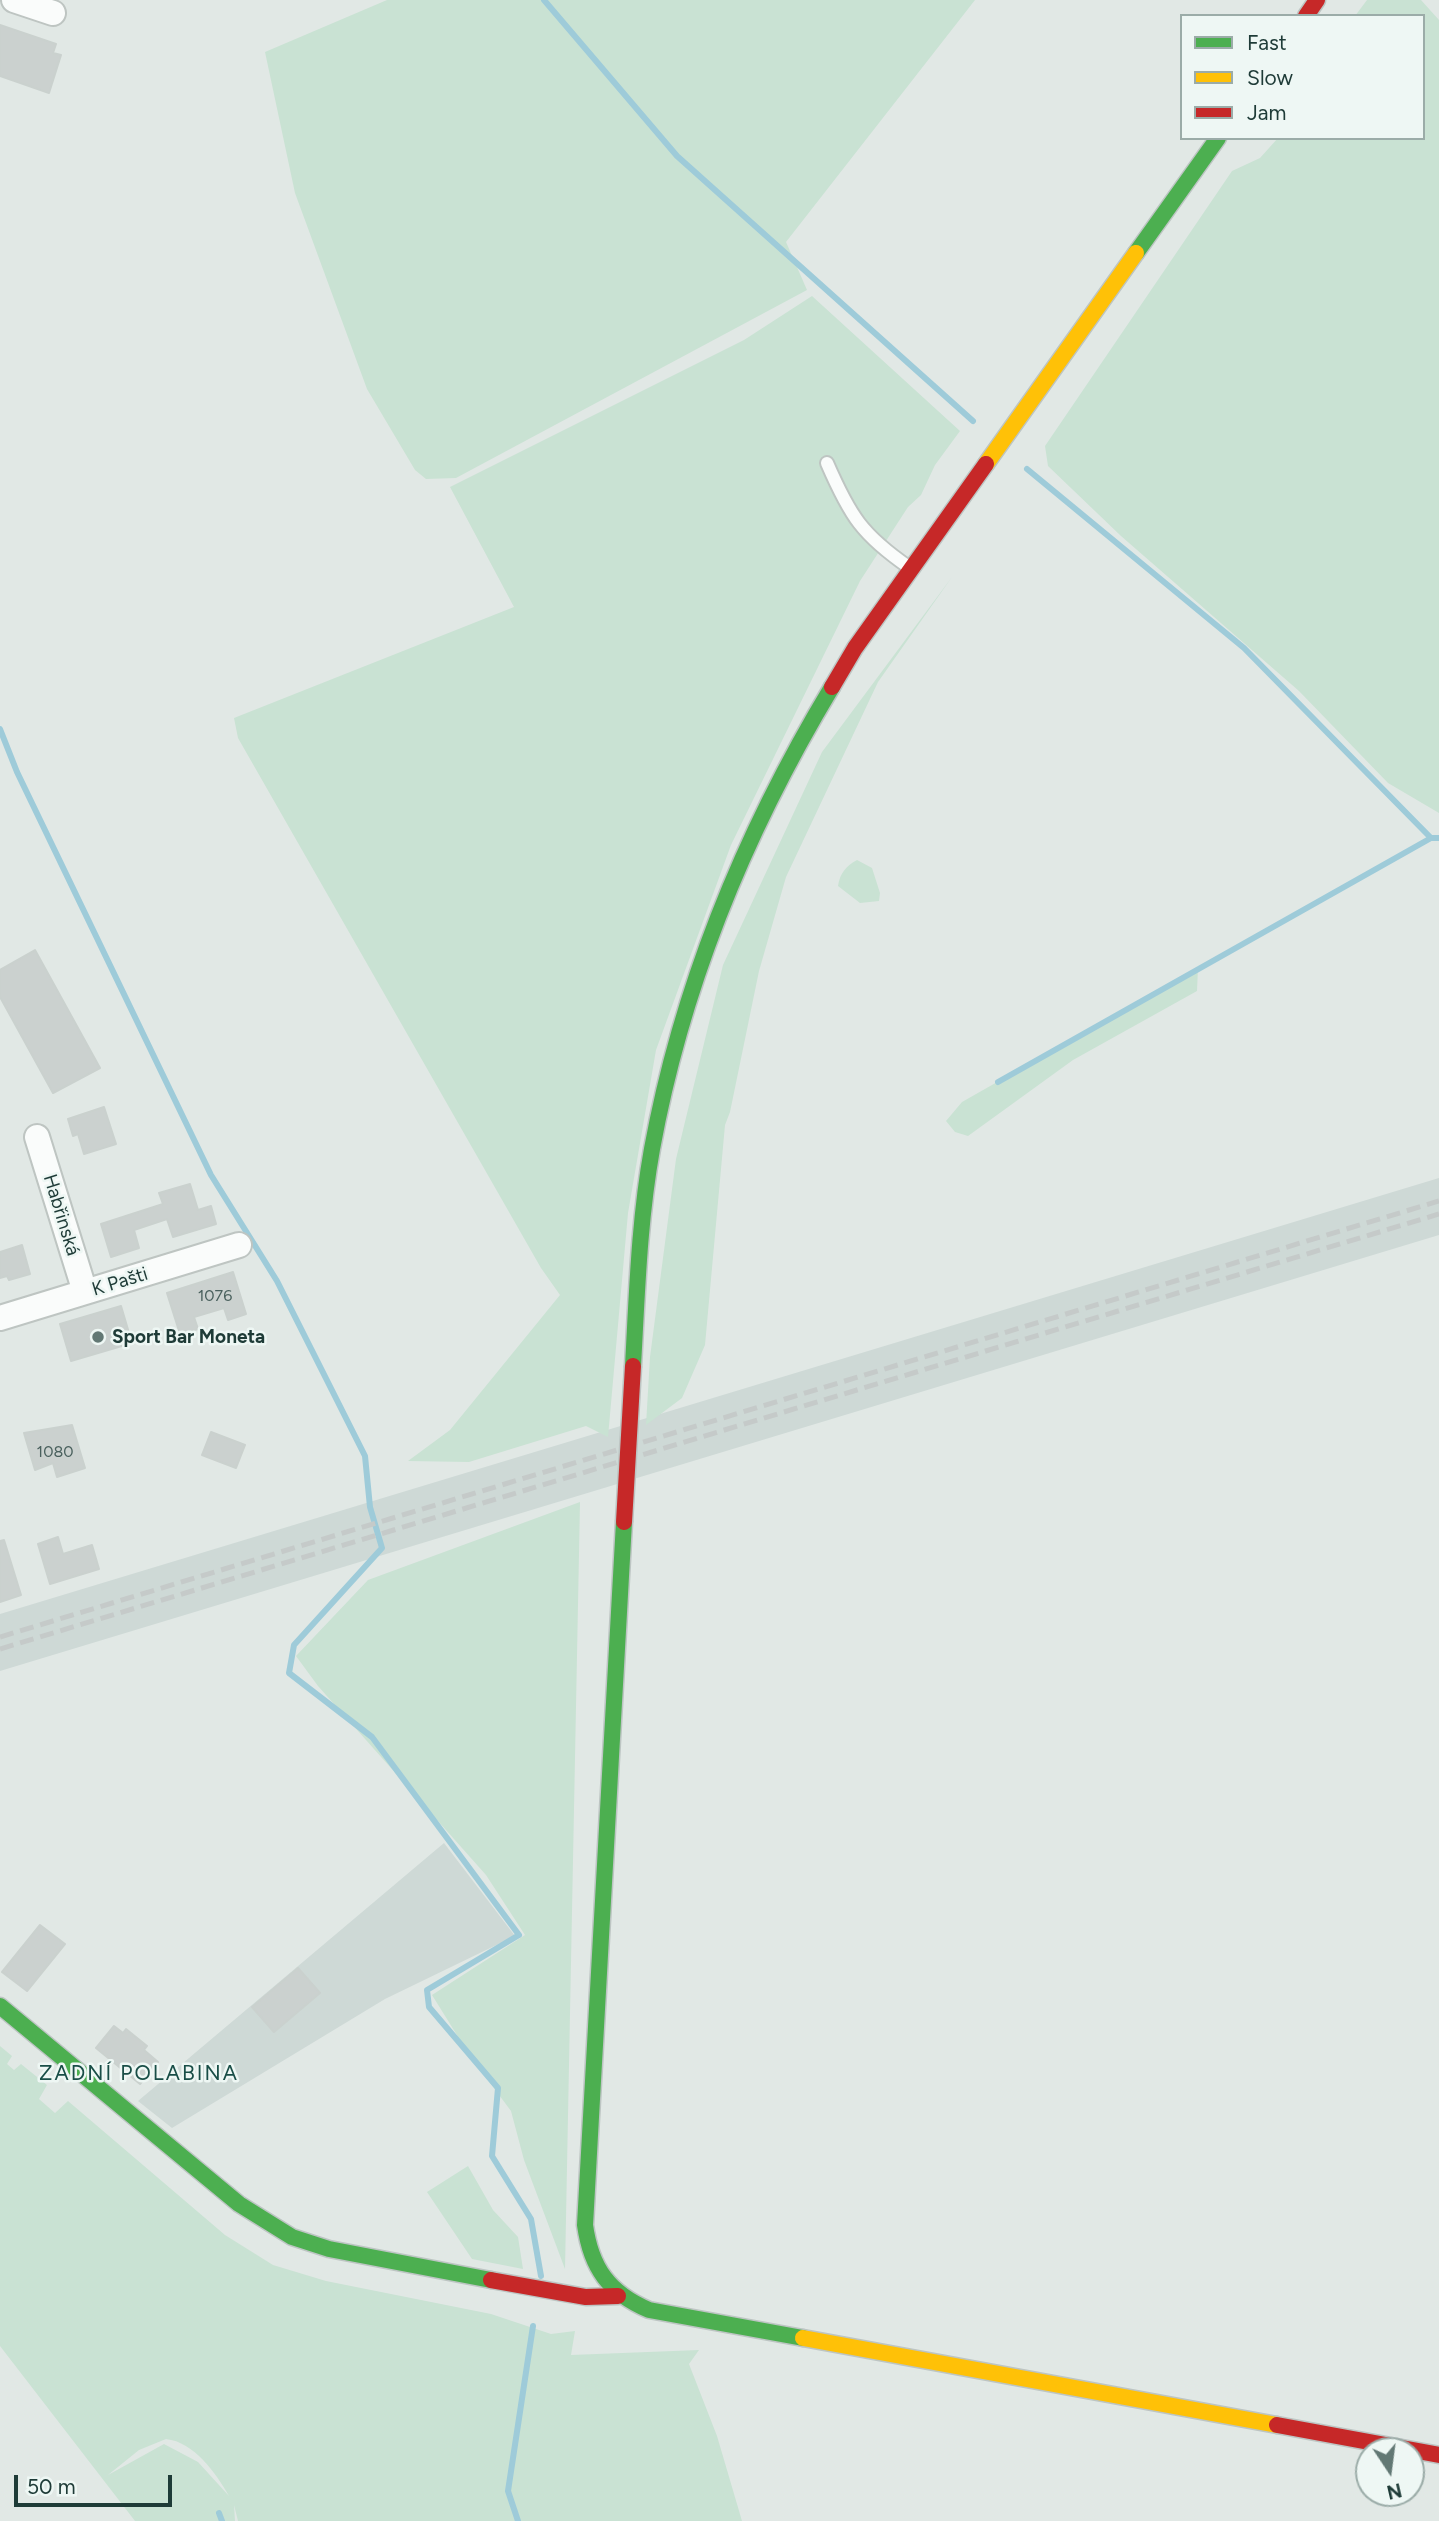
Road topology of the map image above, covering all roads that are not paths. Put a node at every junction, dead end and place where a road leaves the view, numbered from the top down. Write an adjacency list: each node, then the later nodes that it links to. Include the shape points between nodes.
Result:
1 (14, 0): 2 (street)
2 (53, 13)
3 (1217, 140): 5 (street)
4 (827, 463): 5 (lane, via 844,504 866,534)
5 (910, 568): 11 (street, bridge, via 803,732 730,881 701,958 652,1151 641,1233 585,2225 593,2262)
6 (37, 1137): 8 (street, Habřinská)
7 (239, 1245): 8 (street, K Pašti)
8 (85, 1292): 9 (street, K Pašti)
9 (0, 1318)
10 (0, 2006): 11 (street, via 239,2204 292,2236 329,2249 464,2275 586,2297)
11 (618, 2296): 12 (street, via 649,2310)
12 (1439, 2455)

